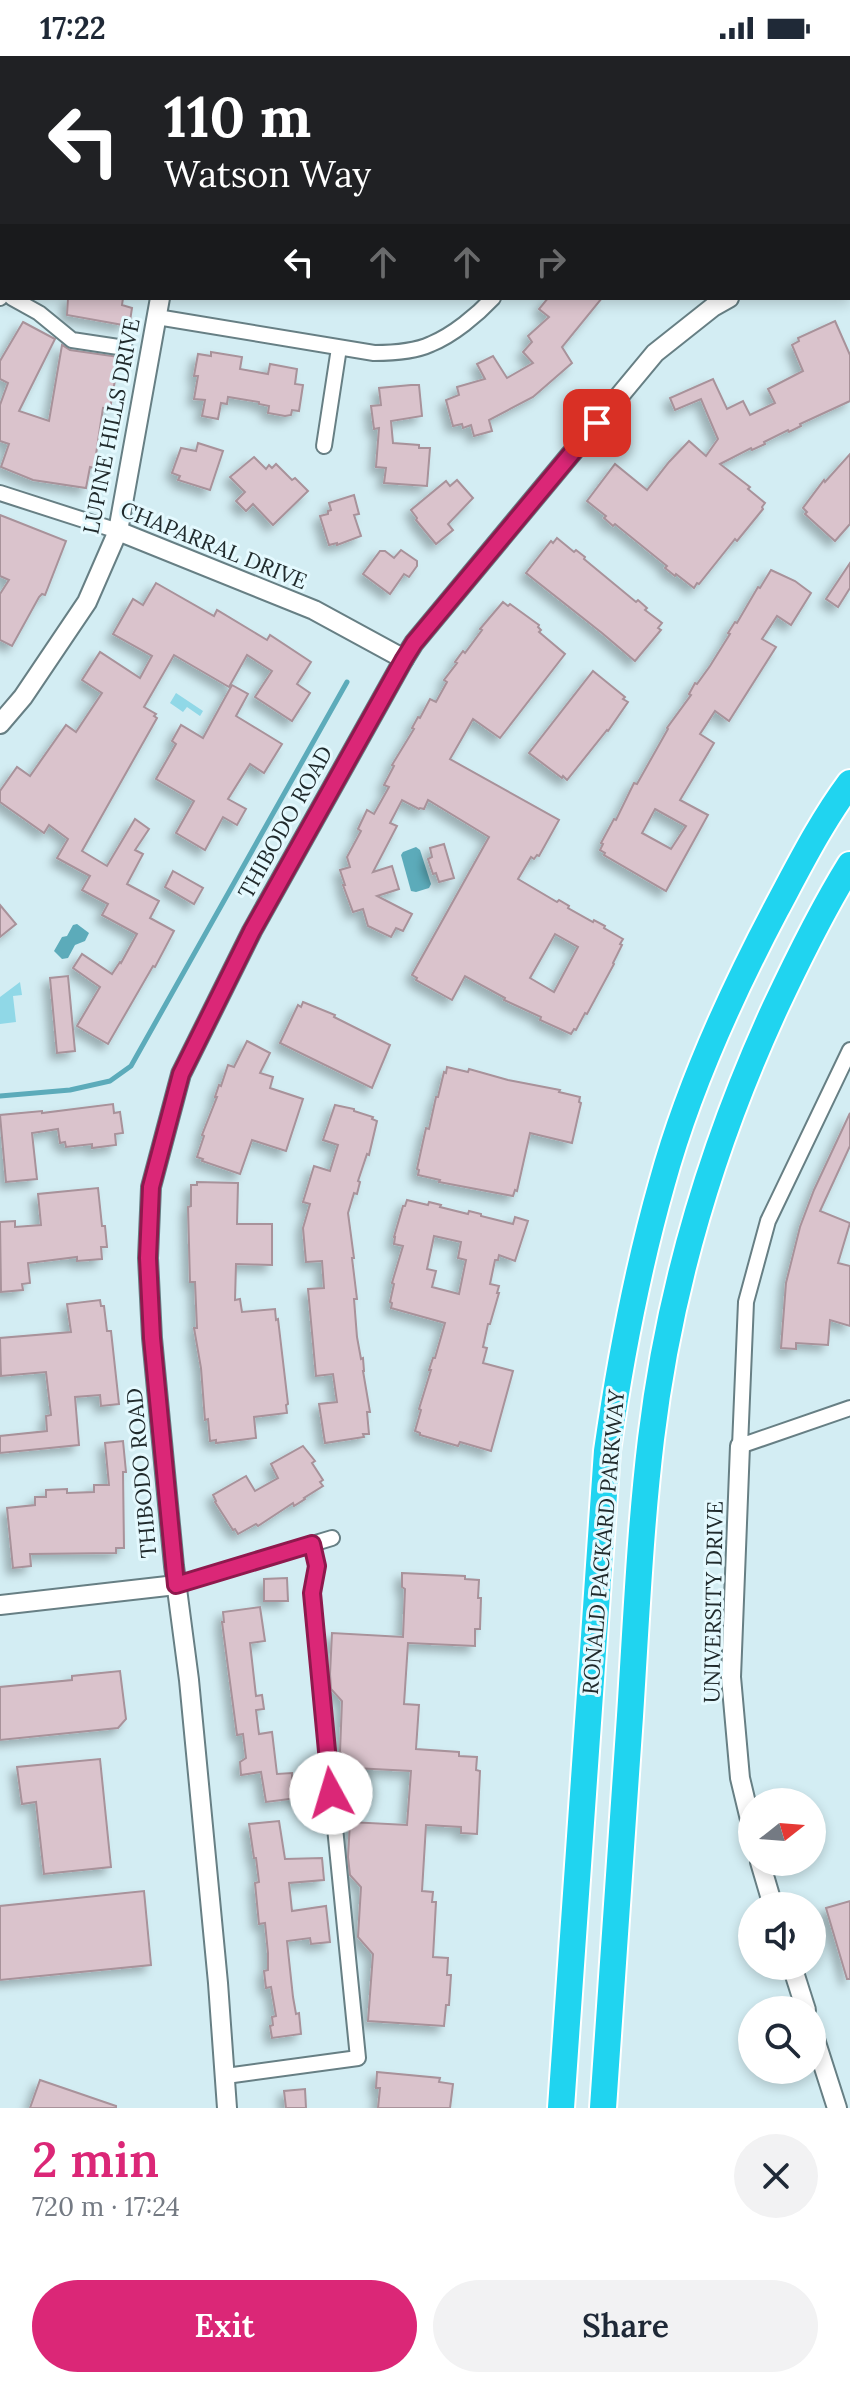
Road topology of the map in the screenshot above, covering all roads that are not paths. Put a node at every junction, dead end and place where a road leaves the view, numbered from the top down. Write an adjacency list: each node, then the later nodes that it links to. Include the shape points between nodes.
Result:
1 (16, 300): 6 (street, via 72,340)
2 (160, 300): 5 (street, LUPINE HILLS DRIVE)
3 (491, 300): 7 (street, via 431,344 399,352)
4 (725, 300): 11 (street, THIBODO ROAD, via 655,353)
5 (157, 317): 7 (street); 10 (street, LUPINE HILLS DRIVE)
6 (125, 348)
7 (339, 348): 8 (street)
8 (324, 446)
9 (0, 493): 10 (street, CHAPARRAL DRIVE)
10 (118, 531): 11 (street, CHAPARRAL DRIVE, via 314,610); 12 (street, LUPINE HILLS DRIVE, via 87,602)
11 (404, 659): 20 (street, THIBODO ROAD, via 252,931 181,1074 151,1187 152,1338)
12 (0, 724)
13 (850, 783): 26 (highway, RONALD PACKARD PARKWAY, via 750,958 695,1083 662,1181 638,1278 607,1451)
14 (850, 865): 27 (highway, RONALD PACKARD PARKWAY, via 757,1047 720,1139 678,1286 651,1439 642,1536)
15 (850, 1050): 17 (street, UNIVERSITY DRIVE, via 768,1221 746,1302)
16 (850, 1408): 17 (street)
17 (740, 1446): 22 (street, UNIVERSITY DRIVE, via 731,1677)
18 (332, 1538): 19 (street)
19 (312, 1544): 20 (street); 24 (street, via 317,1566 313,1607 358,2058)
20 (176, 1585): 21 (street); 24 (street, THIBODO ROAD)
21 (0, 1605)
22 (742, 1788)
23 (826, 2074): 28 (street)
24 (226, 2076): 25 (street, THIBODO ROAD)
25 (227, 2108)
26 (561, 2108)
27 (603, 2108)
28 (837, 2108)

